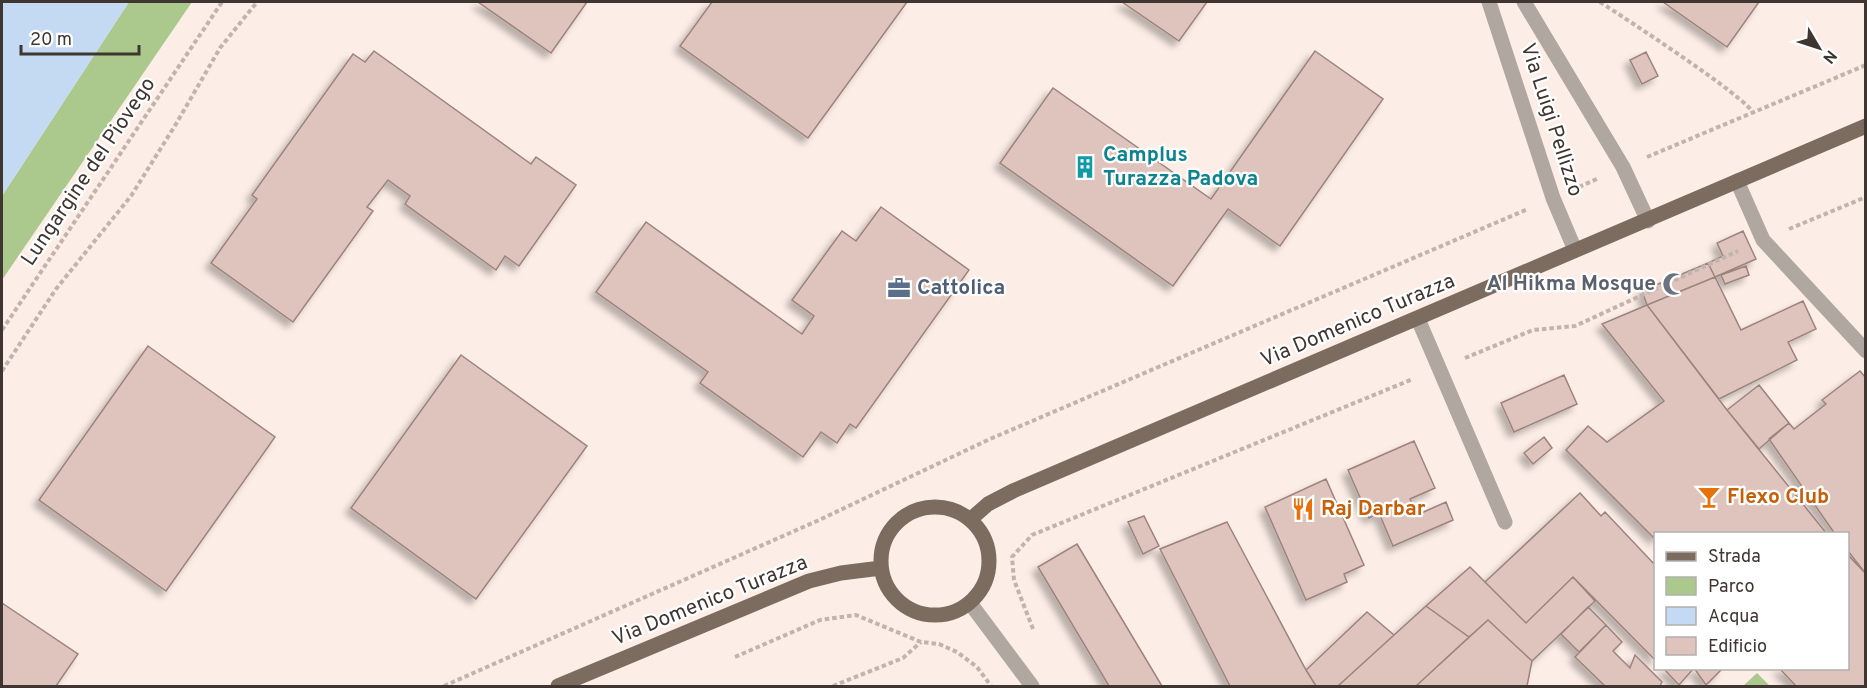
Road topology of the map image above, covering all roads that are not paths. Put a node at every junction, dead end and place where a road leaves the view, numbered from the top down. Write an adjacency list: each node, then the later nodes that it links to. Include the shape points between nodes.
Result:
1 (1489, 2): 6 (street, Via Luigi Pellizzo, via 1553,198)
2 (1524, 2): 5 (street, Via Luigi Pellizzo, via 1623,167)
3 (1866, 126): 4 (main road, Via Domenico Turazza)
4 (1737, 181): 5 (main road, Via Domenico Turazza); 8 (street, via 1763,240)
5 (1648, 220): 6 (main road, Via Domenico Turazza)
6 (1575, 250): 7 (main road, Via Domenico Turazza)
7 (1418, 319): 9 (main road, Via Domenico Turazza, via 1012,491); 10 (street)
8 (1866, 351)
9 (971, 519): 11 (main road, via 940,506 908,512 886,536); 12 (main road, via 983,534 989,551 989,571 982,589)
10 (1505, 522)
11 (881, 568): 12 (main road, via 888,590 904,607 926,615 950,614); 13 (main road, Via Domenico Turazza, via 809,581)
12 (970, 603): 14 (street)
13 (558, 687)
14 (1032, 687)

